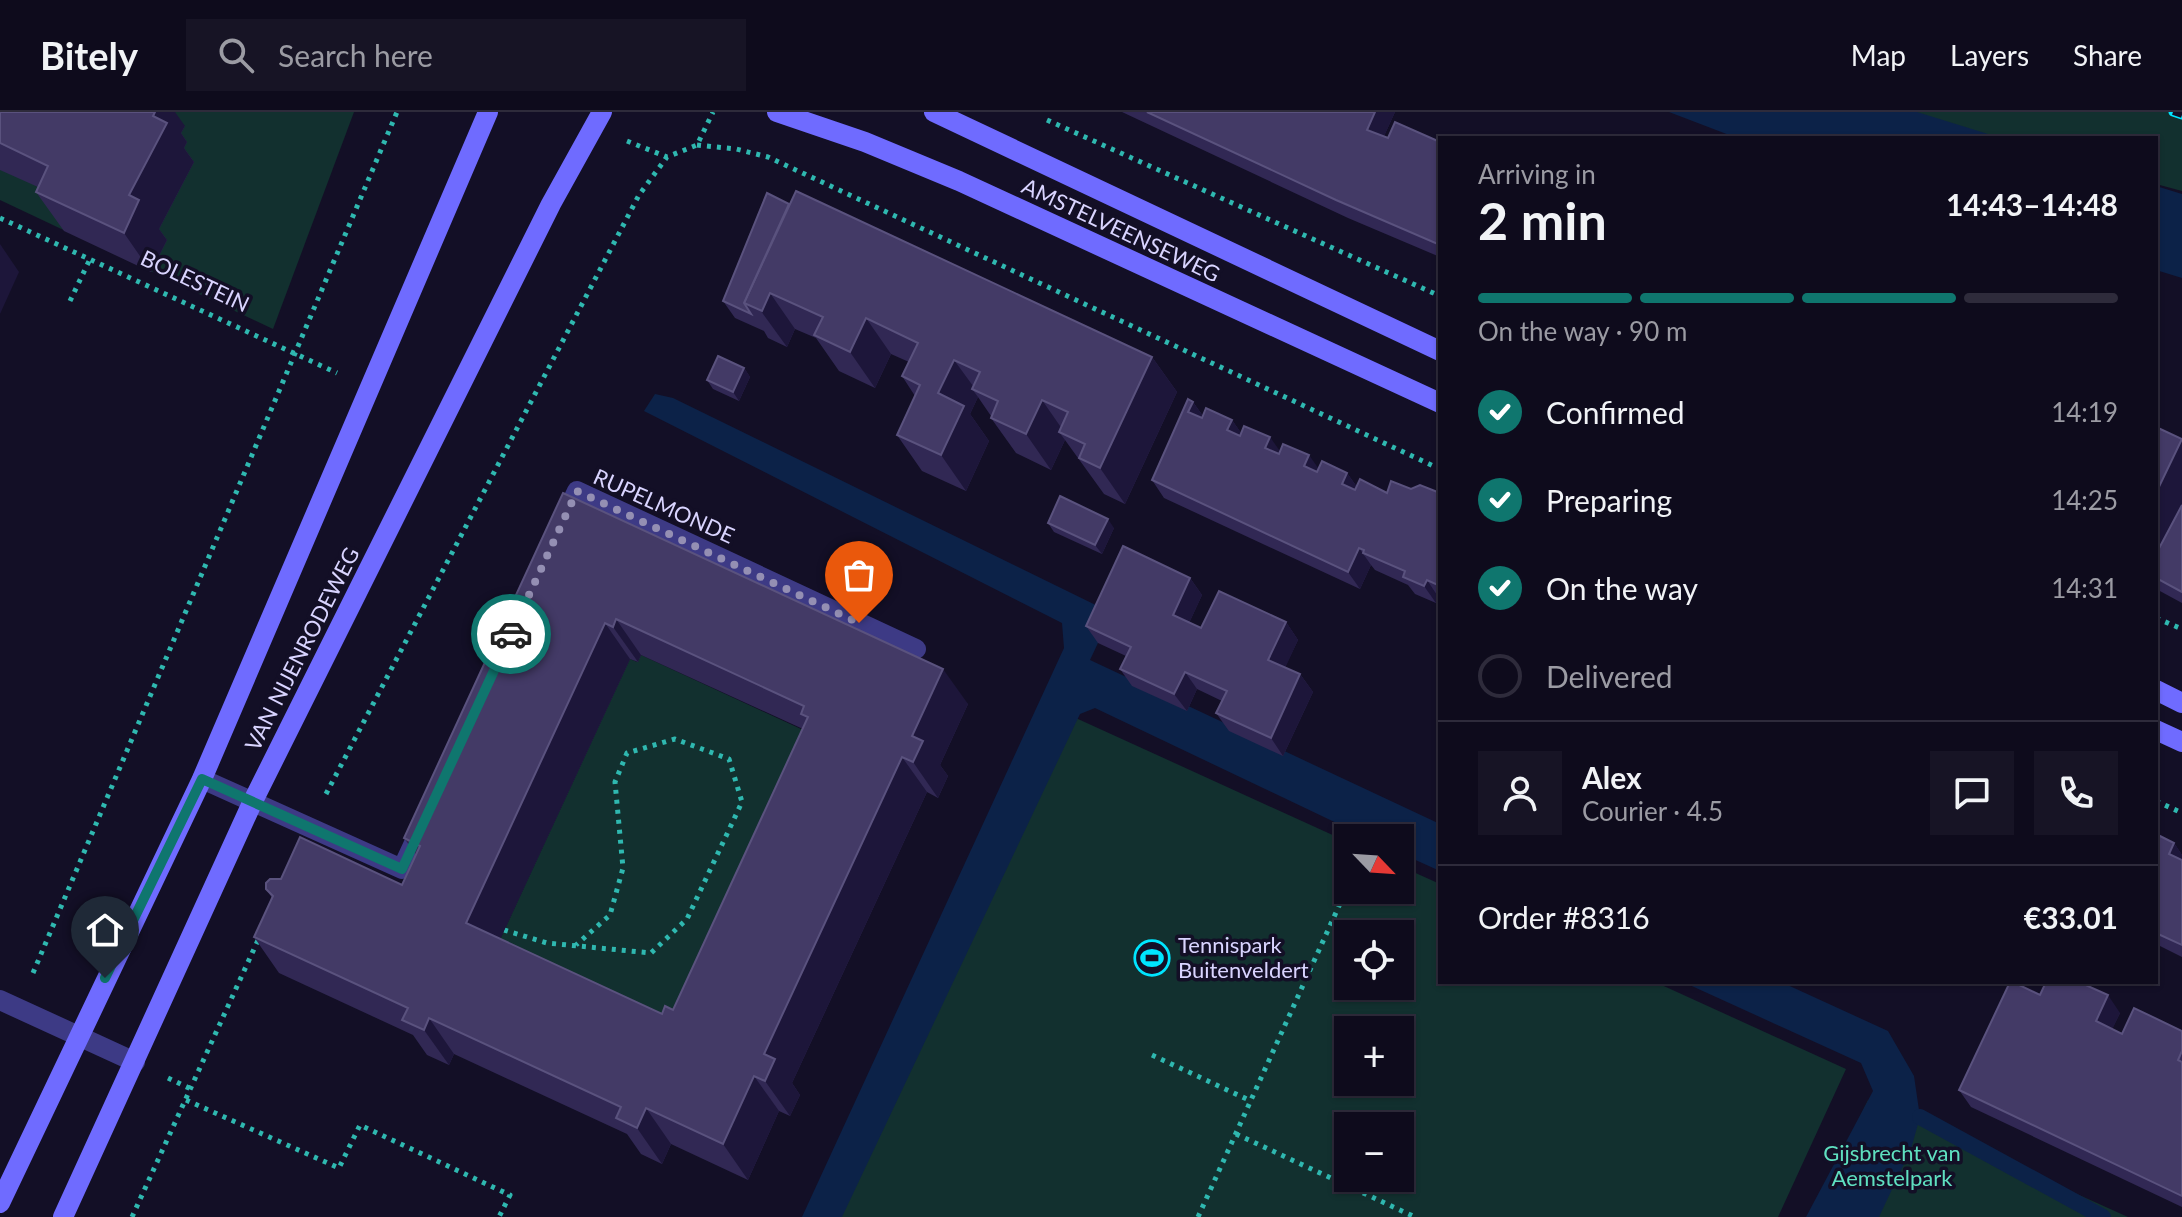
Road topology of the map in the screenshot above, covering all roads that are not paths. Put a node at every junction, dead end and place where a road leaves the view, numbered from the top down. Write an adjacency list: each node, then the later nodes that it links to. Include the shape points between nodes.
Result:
1 (488, 112): 13 (street, VAN NIJENRODEWEG)
2 (602, 112): 14 (street, VAN NIJENRODEWEG)
3 (777, 112): 6 (street, AMSTELVEENSEWEG, via 959,181)
4 (934, 112): 5 (street, AMSTELVEENSEWEG)
5 (1438, 350)
6 (1438, 402)
7 (557, 533): 8 (street, RUPELMONDE, via 577,491)
8 (916, 649)
9 (2158, 691): 10 (street)
10 (2182, 703)
11 (2158, 731): 12 (street)
12 (2182, 742)
13 (202, 779): 14 (street); 17 (street, VAN NIJENRODEWEG)
14 (253, 801): 15 (street, via 399,876); 18 (street, VAN NIJENRODEWEG)
15 (428, 813)
16 (9, 1004): 17 (street)
17 (78, 1035): 18 (street); 19 (street, VAN NIJENRODEWEG)
18 (135, 1062): 20 (street, VAN NIJENRODEWEG)
19 (0, 1203)
20 (63, 1217)

